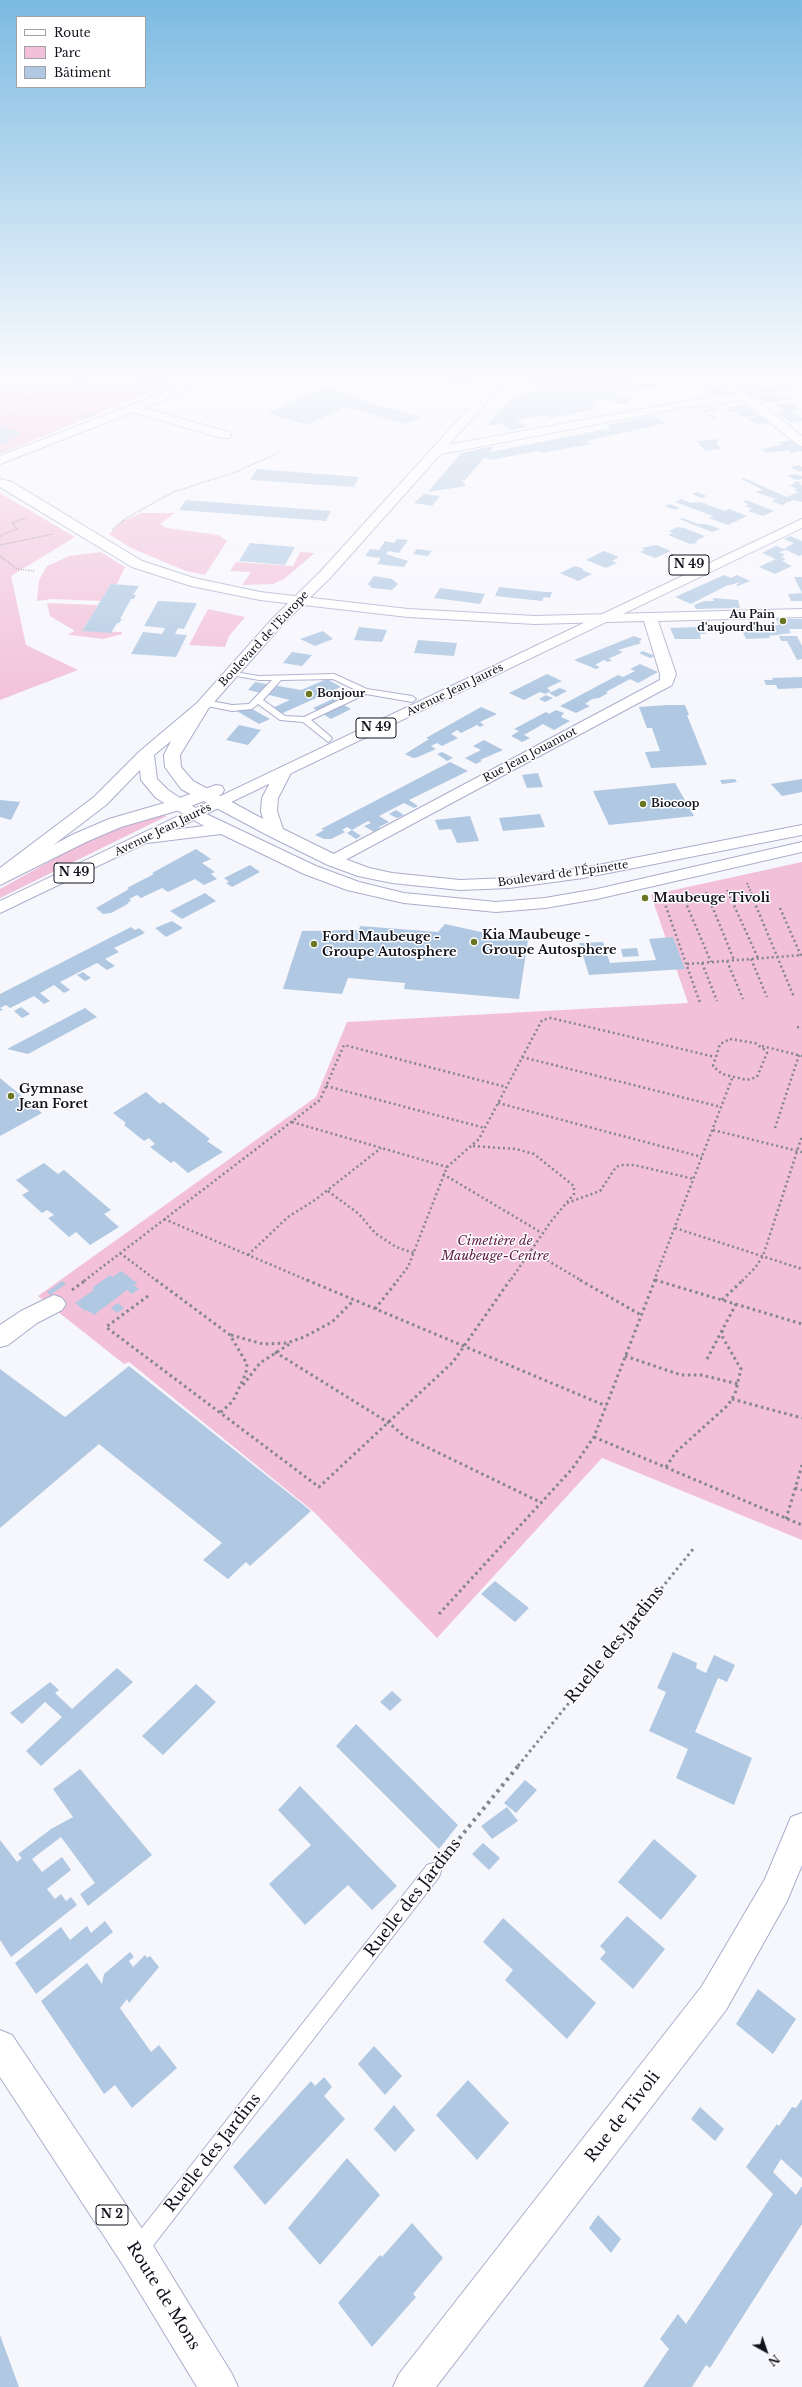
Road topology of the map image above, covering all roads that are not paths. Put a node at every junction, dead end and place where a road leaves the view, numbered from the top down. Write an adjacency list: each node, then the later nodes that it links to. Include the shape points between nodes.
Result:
1 (23, 486): 5 (street, via 94,539 137,564 191,582)
2 (404, 486): 5 (street, Boulevard de l'Europe)
3 (802, 511): 8 (street, Avenue Jean Jaurès / N 49)
4 (802, 523): 9 (street, Avenue Jean Jaurès / N 49)
5 (299, 601): 8 (street, via 450,617); 10 (street, Boulevard de l'Europe)
6 (802, 613): 7 (street)
7 (650, 618): 9 (street); 28 (street, Rue Jean Jouannot, via 668,674 667,682)
8 (576, 619): 9 (street); 13 (street, Avenue Jean Jaurès / N 49)
9 (604, 619): 19 (street, Avenue Jean Jaurès / N 49)
10 (231, 673): 11 (lane); 15 (street, Boulevard de l'Europe)
11 (279, 678): 12 (lane, via 334,676); 14 (lane)
12 (365, 691): 13 (lane); 16 (lane)
13 (412, 699): 17 (street, Avenue Jean Jaurès / N 49)
14 (258, 700): 15 (lane, via 252,706 232,708); 16 (lane, via 283,718)
15 (203, 704): 18 (street, Boulevard de l'Europe); 20 (street, Boulevard de l'Épinette, via 172,755 173,767 187,784)
16 (305, 720): 17 (lane)
17 (328, 739): 20 (street, Avenue Jean Jaurès / N 49)
18 (146, 754): 21 (street, Boulevard de l'Épinette, via 149,780); 29 (street, Boulevard de l'Europe, via 100,801)
19 (283, 773): 20 (street, Avenue Jean Jaurès / N 49); 25 (street, via 270,798)
20 (211, 799): 21 (street, Avenue Jean Jaurès / N 49); 22 (street, Avenue Jean Jaurès / N 49); 25 (street, Boulevard de l'Épinette)
21 (177, 805): 22 (street, Boulevard de l'Épinette); 29 (street, Avenue Jean Jaurès / N 49, via 123,820 80,838)
22 (194, 815): 23 (street, Boulevard de l'Épinette); 26 (street, Avenue Jean Jaurès / N 49)
23 (223, 829): 26 (street); 27 (street, Boulevard de l'Épinette, via 310,870 352,886 404,898 496,907 545,903 597,894)
24 (802, 830): 28 (street, Boulevard de l'Épinette, via 583,873 510,883 460,885 420,881 364,872)
25 (275, 832): 28 (street, Boulevard de l'Épinette)
26 (147, 838): 30 (street, Avenue Jean Jaurès / N 49)
27 (802, 847)
28 (334, 861)
29 (0, 879)
30 (0, 908)
31 (54, 1304): 32 (street, via 29,1317)
32 (0, 1338)
33 (802, 1828): 38 (street, Rue de Tivoli, via 776,1890 714,1998)
34 (434, 1870): 36 (lane, Ruelle des Jardins)
35 (0, 2047): 36 (street, Route de Mons / N 2)
36 (136, 2252): 37 (street, Route de Mons / N 2)
37 (219, 2387)
38 (412, 2387)

